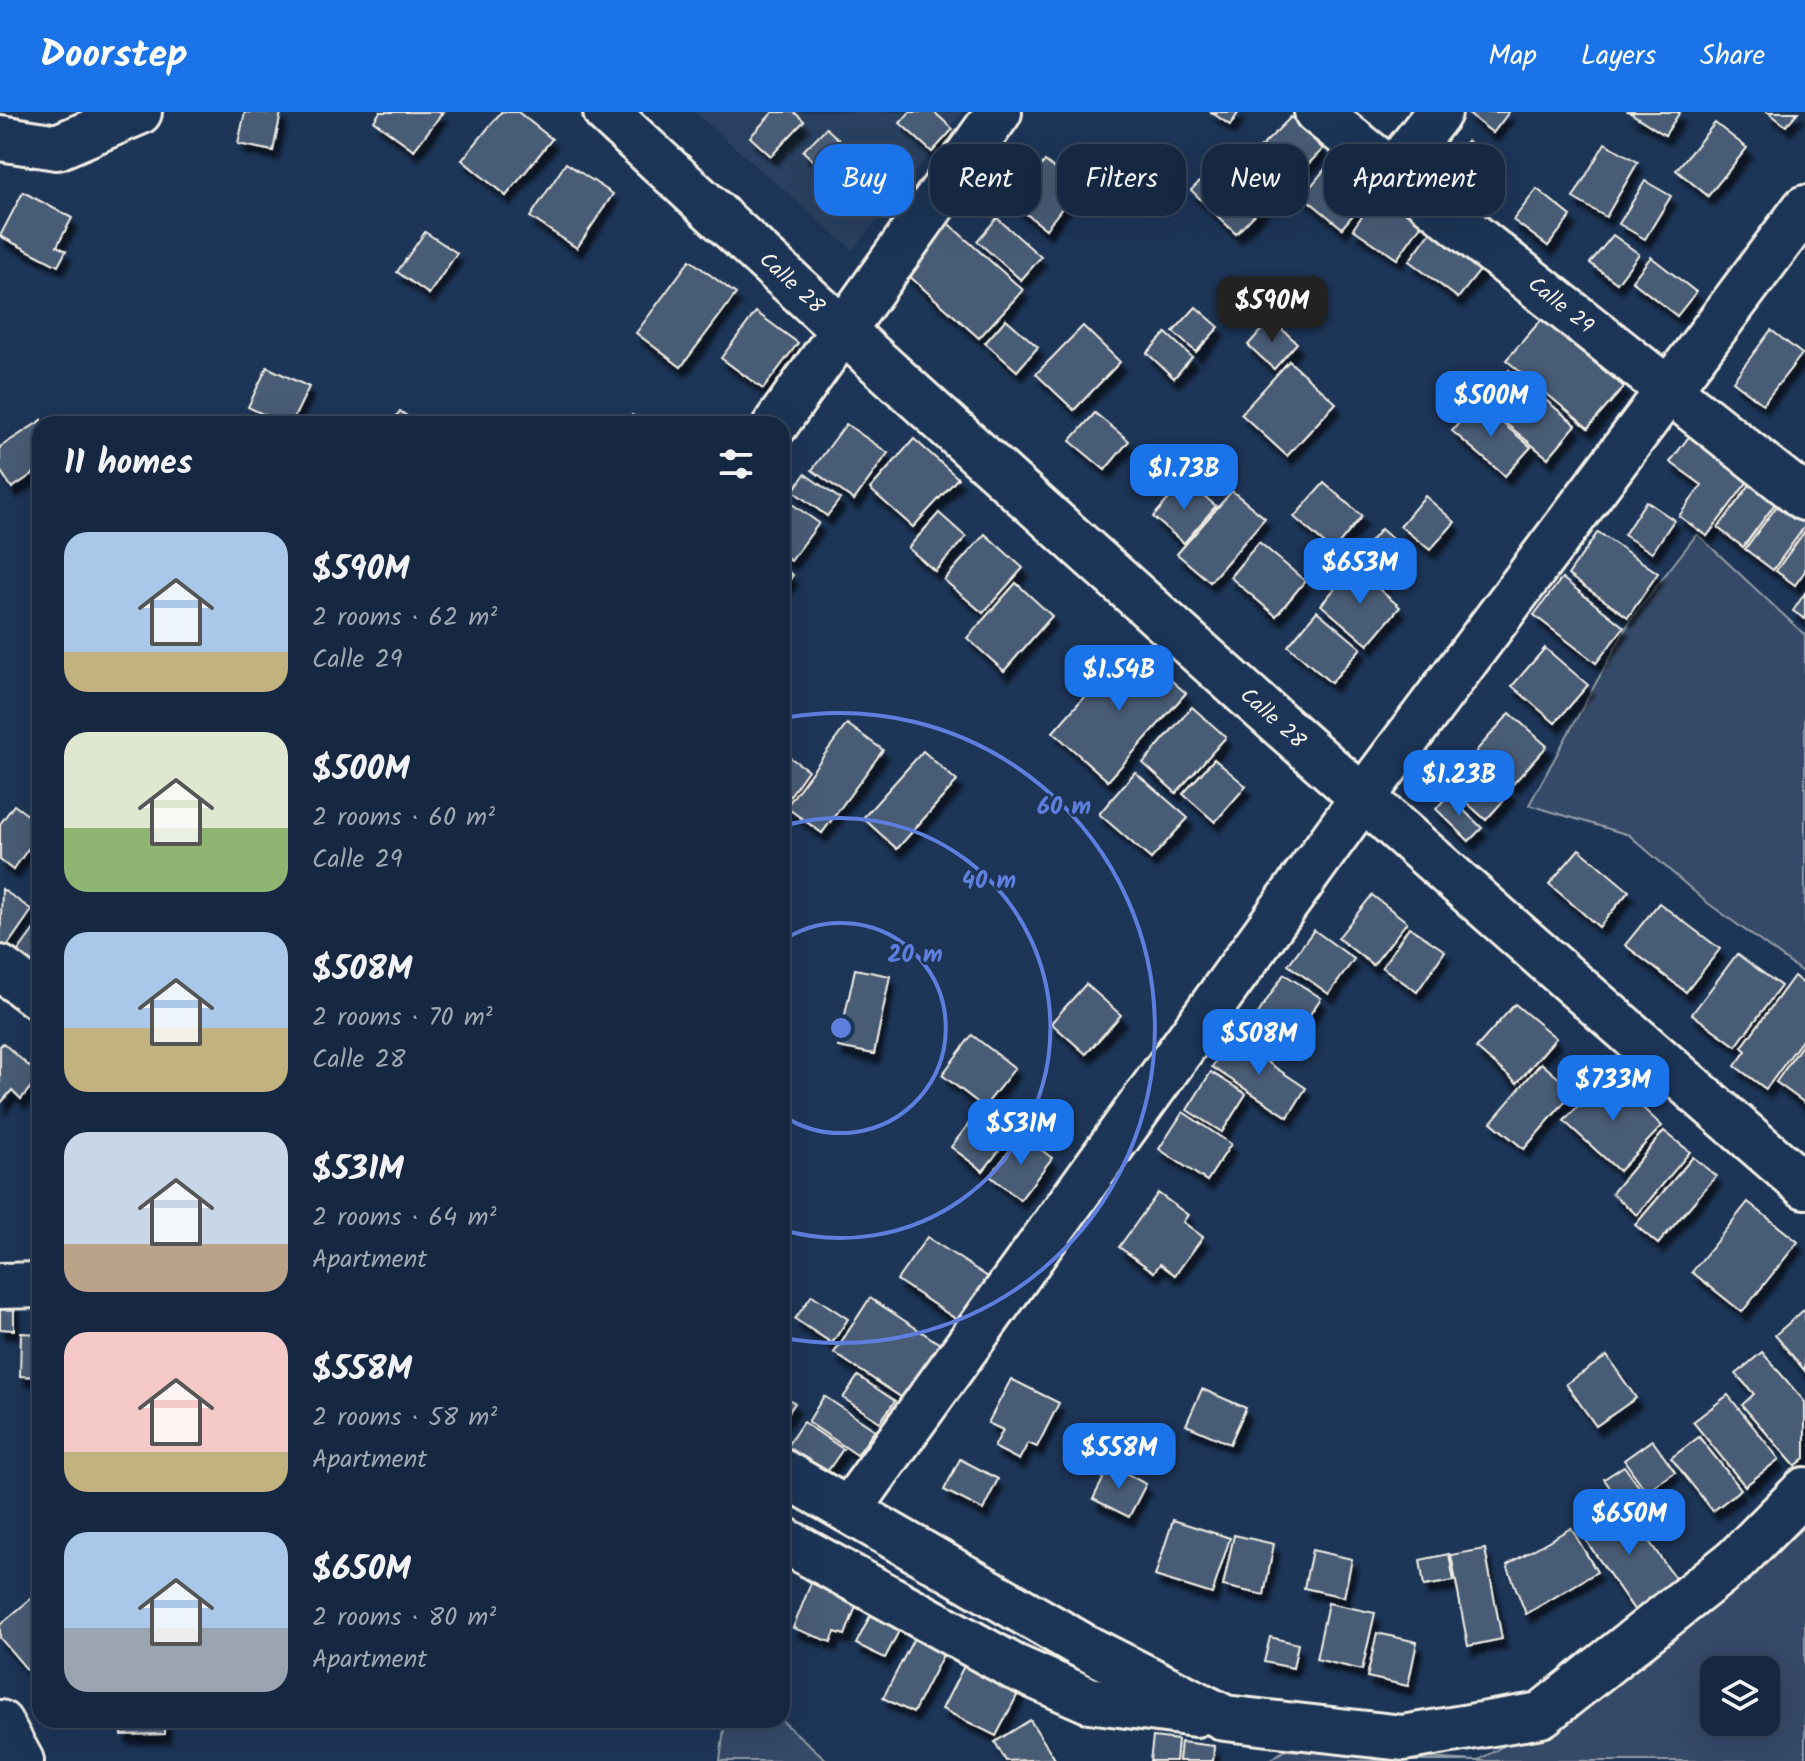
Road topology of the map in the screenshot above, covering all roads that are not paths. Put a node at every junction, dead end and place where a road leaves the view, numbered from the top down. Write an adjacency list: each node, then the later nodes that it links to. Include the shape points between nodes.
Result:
1 (139, 112): 6 (street, via 57,147)
2 (606, 112): 11 (street, Calle 28)
3 (999, 112): 11 (street)
4 (1317, 112): 7 (street, Calle 29)
5 (1439, 112): 8 (street)
6 (0, 138)
7 (1357, 144)
8 (1414, 144)
9 (1805, 208): 12 (street)
10 (1447, 216): 12 (street, Calle 29)
11 (841, 331): 13 (street); 15 (street, Calle 28)
12 (1668, 392): 14 (street, Calle 29); 15 (street)
13 (782, 416)
14 (1805, 498)
15 (1361, 800): 18 (street, Calle 28); 23 (street)
16 (0, 968): 17 (street)
17 (32, 992)
18 (1805, 1186)
19 (32, 1285): 20 (street)
20 (0, 1286)
21 (790, 1477): 23 (street)
22 (1805, 1490): 25 (street, via 1736,1560 1541,1715 1403,1738)
23 (849, 1510): 25 (street, via 1081,1645)
24 (790, 1543): 25 (street, via 1014,1667 1089,1700)
25 (1225, 1718)
26 (0, 1723): 27 (street)
27 (21, 1761)

